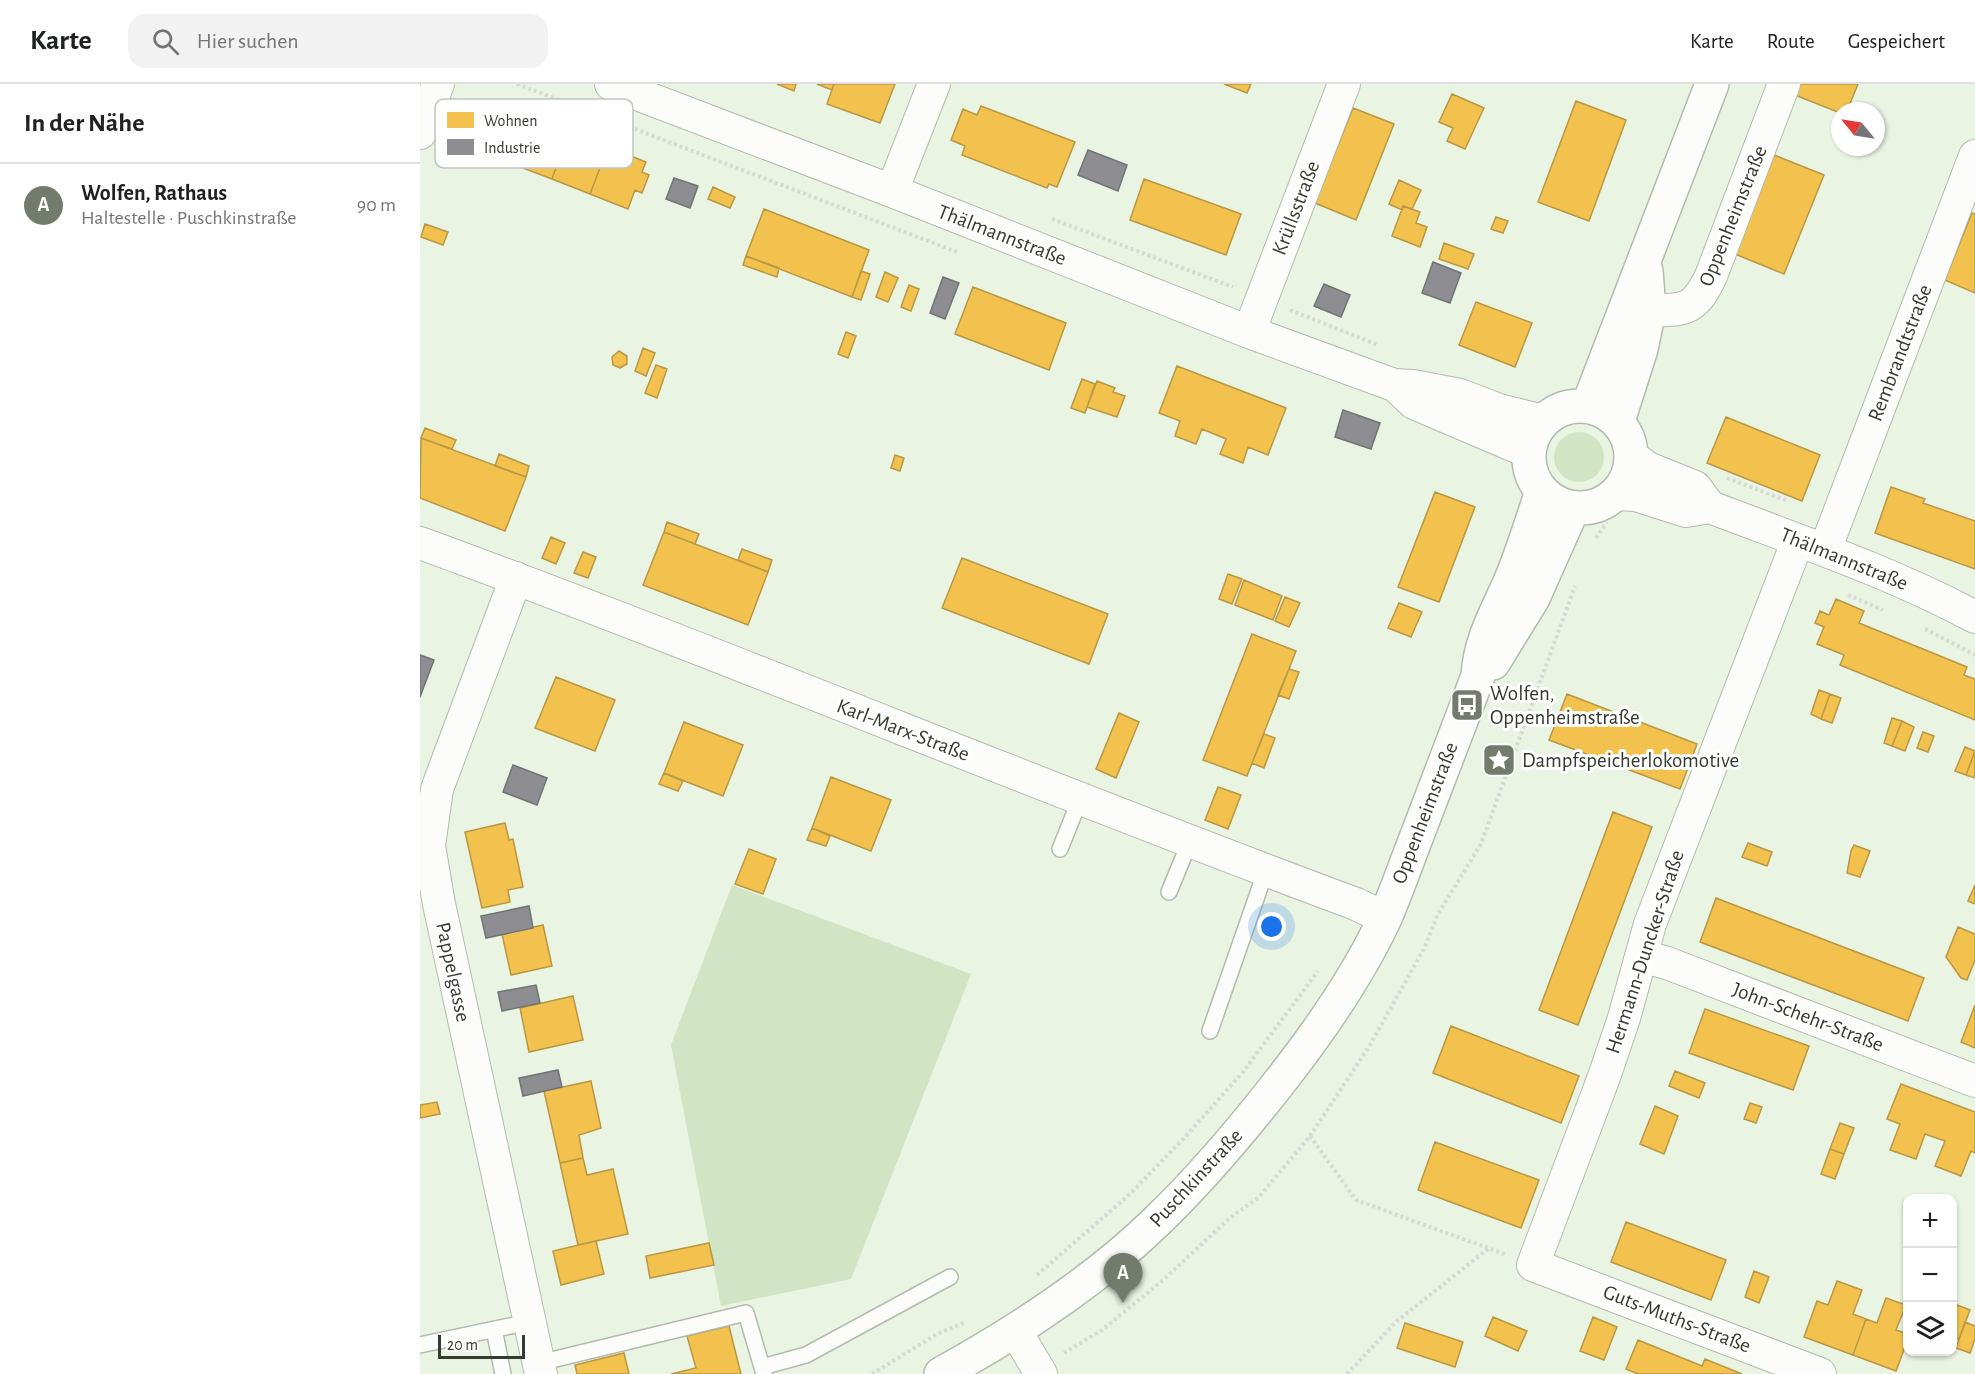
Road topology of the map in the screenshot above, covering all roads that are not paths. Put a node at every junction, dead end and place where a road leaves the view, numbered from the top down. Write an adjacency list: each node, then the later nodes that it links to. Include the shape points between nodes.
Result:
1 (438, 84): 7 (street)
2 (611, 84): 9 (street, Thälmannstraße)
3 (934, 84): 9 (street)
4 (1344, 84): 12 (street, Krüllsstraße)
5 (1712, 84): 10 (street)
6 (1785, 84): 11 (street, Oppenheimstraße, via 1702,296 1679,310)
7 (420, 133)
8 (1975, 156): 24 (street, Rembrandtstraße)
9 (891, 191): 12 (street, Thälmannstraße)
10 (1644, 260): 11 (street); 14 (street)
11 (1649, 310): 16 (street)
12 (1249, 332): 13 (street, Thälmannstraße)
13 (1394, 385): 15 (street, Thälmannstraße, via 1460,394 1499,410); 17 (street, Thälmannstraße, via 1414,403)
14 (1588, 406): 15 (street, via 1568,406); 16 (street, via 1604,411)
15 (1543, 421): 17 (street)
16 (1618, 422): 18 (street, via 1628,437)
17 (1529, 452): 19 (street, via 1534,479)
18 (1632, 456): 20 (street); 21 (street, Thälmannstraße, via 1648,468 1695,487)
19 (1542, 491): 22 (street); 27 (street, Oppenheimstraße, via 1479,656)
20 (1616, 507): 21 (street, Thälmannstraße, via 1636,495 1686,511); 22 (street)
21 (1710, 507): 24 (street, Thälmannstraße)
22 (1573, 508): 27 (street, Oppenheimstraße, via 1533,598 1492,664)
23 (420, 543): 25 (street, Karl-Marx-Straße)
24 (1811, 545): 26 (street, Thälmannstraße); 34 (street, Hermann-Duncker-Straße, via 1654,913)
25 (516, 578): 28 (street, Karl-Marx-Straße); 39 (street, Pappelgasse, via 437,789 429,846)
26 (1975, 617)
27 (1478, 676): 33 (street, Oppenheimstraße)
28 (1080, 799): 29 (street, Karl-Marx-Straße); 30 (lane)
29 (1190, 841): 31 (street, Karl-Marx-Straße); 32 (lane)
30 (1060, 849)
31 (1266, 870): 33 (street, Karl-Marx-Straße); 35 (lane)
32 (1169, 892)
33 (1385, 918): 41 (street, Puschkinstraße, via 1335,1006 1211,1166 1116,1258)
34 (1641, 956): 36 (street, John-Schehr-Straße); 37 (street, Hermann-Duncker-Straße, via 1604,1077)
35 (1210, 1031)
36 (1975, 1081)
37 (1533, 1265): 48 (street, Guts-Muths-Straße)
38 (950, 1277): 44 (lane, via 806,1355)
39 (529, 1322): 40 (lane); 43 (street, Pappelgasse)
40 (494, 1329): 42 (lane); 46 (lane)
41 (1015, 1330): 45 (street); 47 (street, Puschkinstraße)
42 (420, 1345)
43 (540, 1369): 44 (lane, via 746,1313)
44 (763, 1371)
45 (1039, 1371)
46 (503, 1374)
47 (941, 1374)
48 (1820, 1374)

